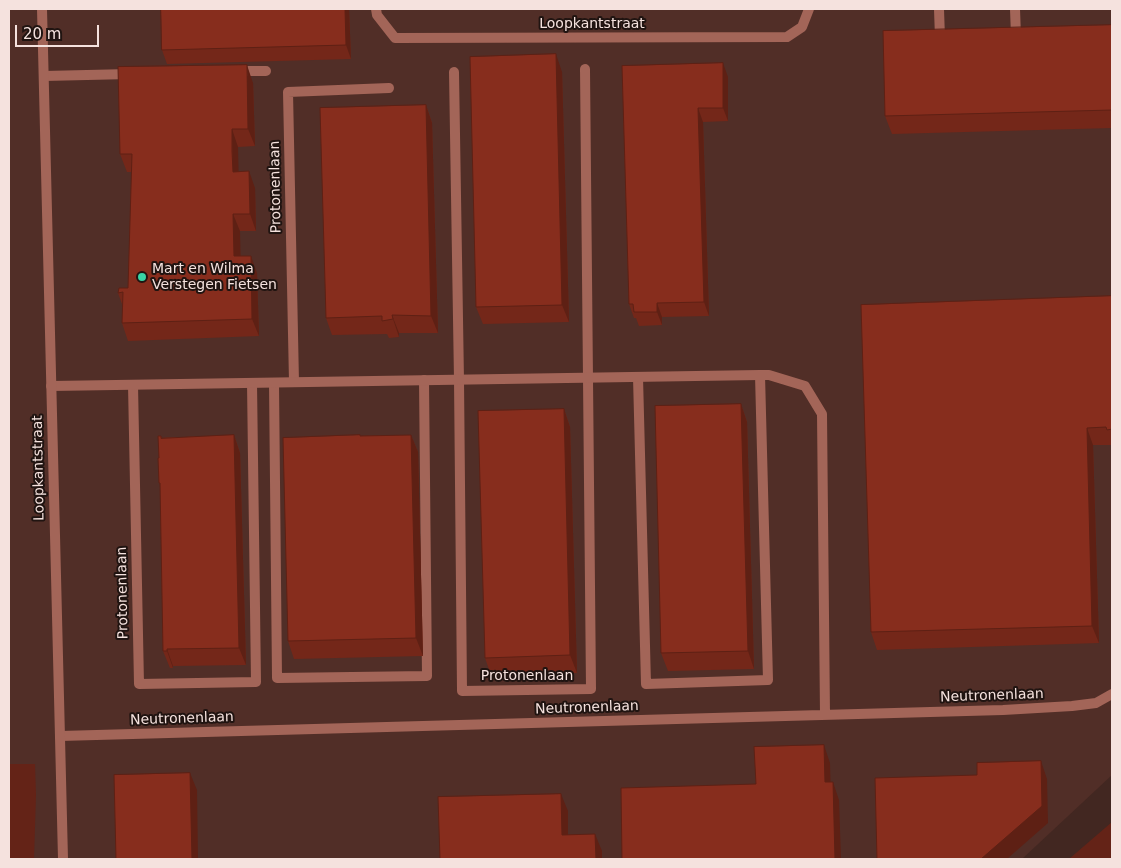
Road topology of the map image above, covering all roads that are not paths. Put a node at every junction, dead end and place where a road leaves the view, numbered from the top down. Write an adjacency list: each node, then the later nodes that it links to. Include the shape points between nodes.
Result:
1 (42, 9): 13 (street, Loopkantstraat)
2 (376, 9): 3 (street, Loopkantstraat, via 376,15 395,38 434,38 787,37 802,27)
3 (809, 9)
4 (940, 9): 7 (street, via 940,38)
5 (1015, 9): 6 (street)
6 (1016, 36)
7 (959, 37)
8 (585, 68): 17 (street, Protonenlaan)
9 (266, 70): 10 (street)
10 (227, 72)
11 (454, 72): 19 (street, Protonenlaan)
12 (140, 74): 13 (street)
13 (44, 76): 24 (street, Loopkantstraat)
14 (388, 88): 20 (street, Protonenlaan, via 288,92)
15 (760, 375): 16 (street); 16 (street, via 768,680 646,684); 26 (street, via 805,386 822,414)
16 (638, 377): 17 (street)
17 (588, 378): 19 (street); 19 (street, Protonenlaan, via 591,690 462,690)
18 (424, 380): 19 (street); 20 (street); 22 (street, via 427,676 277,678)
19 (459, 380)
20 (294, 382): 22 (street)
21 (252, 383): 22 (street); 23 (street); 23 (street, Protonenlaan, via 256,682 138,684)
22 (274, 383)
23 (134, 385): 24 (street)
24 (51, 386): 27 (street, Loopkantstraat)
25 (1112, 694): 26 (street, Neutronenlaan, via 1096,703 1072,706)
26 (824, 715): 27 (street, Neutronenlaan)
27 (60, 736): 28 (street, Loopkantstraat)
28 (63, 859)

